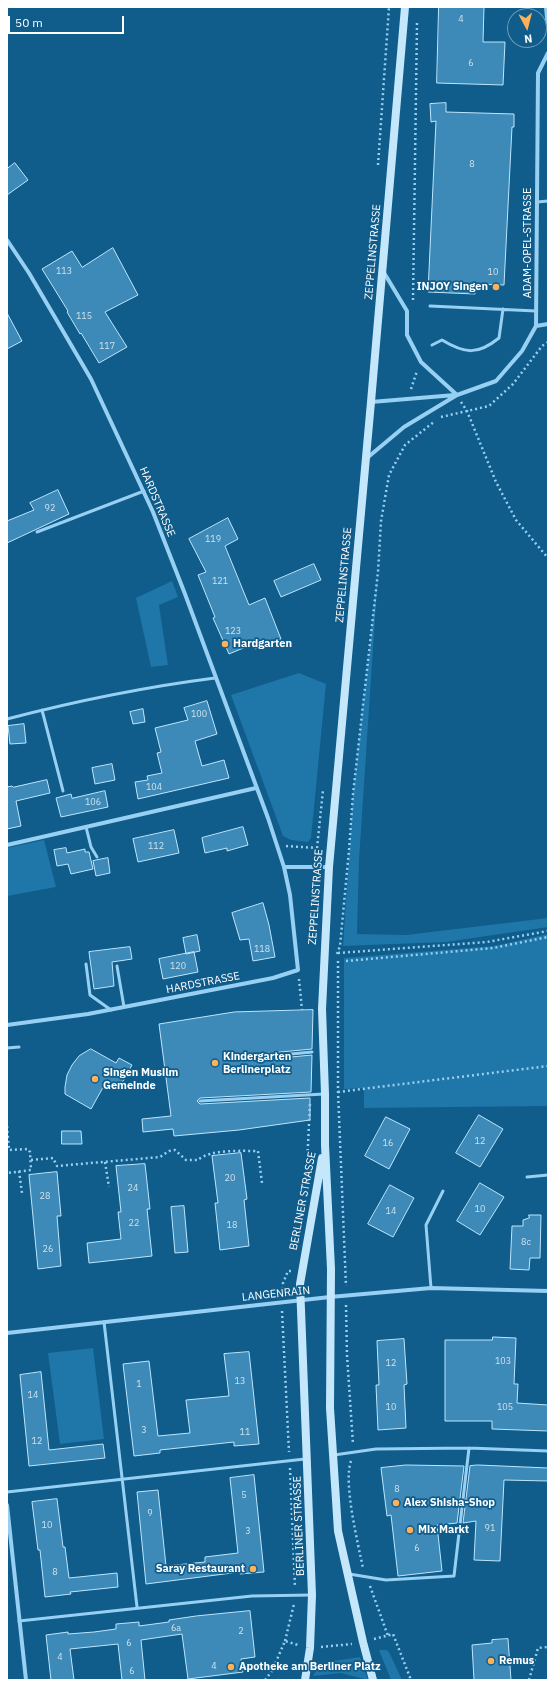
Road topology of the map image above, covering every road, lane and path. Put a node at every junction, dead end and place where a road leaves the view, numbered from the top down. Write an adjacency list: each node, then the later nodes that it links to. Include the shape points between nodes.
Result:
1 (405, 7): 9 (street, ZEPPELINSTRASSE)
2 (546, 7): 4 (street)
3 (417, 22): 10 (path)
4 (548, 28)
5 (548, 53): 7 (street, ADAM-OPEL-STRASSE, via 538,73)
6 (548, 201): 7 (lane)
7 (537, 202): 13 (street, ADAM-OPEL-STRASSE)
8 (7, 240): 22 (street, HARDSTRASSE, via 91,379)
9 (382, 269): 18 (street, via 406,311 407,335 421,362); 19 (street, ZEPPELINSTRASSE)
10 (413, 301)
11 (430, 306): 12 (lane)
12 (503, 309): 13 (lane); 17 (lane, via 499,338 487,347 472,351 458,349 442,340)
13 (536, 311): 15 (street, ADAM-OPEL-STRASSE)
14 (548, 324): 15 (street)
15 (536, 326): 18 (street, ADAM-OPEL-STRASSE, via 522,351 496,381)
16 (548, 342): 20 (path, via 542,346 513,384 489,406)
17 (432, 345)
18 (457, 395): 19 (street, ADAM-OPEL-STRASSE); 20 (path); 21 (street, ADAM-OPEL-STRASSE, via 404,427)
19 (371, 402): 21 (street, ZEPPELINSTRASSE)
20 (467, 411): 24 (path, via 496,482 516,520); 34 (path, via 440,417 405,445 389,475 381,522)
21 (366, 459): 33 (street, ZEPPELINSTRASSE)
22 (144, 491): 23 (lane); 25 (street, HARDSTRASSE)
23 (37, 532)
24 (548, 558)
25 (215, 678): 26 (lane, via 154,686); 28 (street, HARDSTRASSE)
26 (42, 710): 27 (lane); 29 (lane)
27 (7, 719)
28 (256, 788): 30 (street); 32 (street, HARDSTRASSE)
29 (63, 791)
30 (86, 827): 31 (street); 35 (lane)
31 (7, 845)
32 (276, 845): 33 (path); 36 (street, HARDSTRASSE)
33 (331, 850): 34 (path); 37 (street, ZEPPELINSTRASSE)
34 (349, 850): 41 (path)
35 (97, 857)
36 (284, 867): 37 (street); 45 (street, HARDSTRASSE, via 290,895)
37 (329, 867): 40 (street, ZEPPELINSTRASSE)
38 (548, 931): 41 (path, via 487,942)
39 (548, 937): 42 (path, via 493,948)
40 (323, 953): 41 (path); 57 (street, ZEPPELINSTRASSE)
41 (338, 953): 55 (path)
42 (346, 962)
43 (86, 964): 47 (lane, via 90,995)
44 (118, 966): 46 (lane)
45 (298, 970): 46 (street, HARDSTRASSE, via 273,978); 48 (path)
46 (124, 1007): 47 (street, HARDSTRASSE)
47 (111, 1010): 49 (street, HARDSTRASSE)
48 (302, 1010)
49 (7, 1025)
50 (19, 1047): 51 (lane)
51 (7, 1048)
52 (312, 1052): 53 (lane)
53 (249, 1058)
54 (548, 1066): 55 (path)
55 (338, 1092): 57 (path); 77 (path)
56 (311, 1094): 57 (lane); 58 (lane); 64 (path)
57 (325, 1094): 60 (street, ZEPPELINSTRASSE)
58 (200, 1101)
59 (7, 1126): 61 (path, via 9,1150 28,1149)
60 (325, 1145): 73 (street, BERLINER STRASSE); 78 (street, BERLINER STRASSE)
61 (31, 1160): 62 (path, via 53,1158 57,1166); 63 (path, via 31,1170)
62 (106, 1162): 68 (path, via 160,1157 175,1150 186,1160 198,1160 204,1155 216,1152 258,1151); 69 (path)
63 (19, 1171): 65 (path); 71 (path)
64 (306, 1172)
65 (7, 1173)
66 (548, 1175): 67 (lane)
67 (527, 1178)
68 (262, 1183)
69 (109, 1187)
70 (443, 1191): 75 (lane, via 426,1225)
71 (22, 1193)
72 (290, 1266): 74 (path)
73 (301, 1270): 74 (path); 79 (street, BERLINER STRASSE)
74 (288, 1271): 80 (path, via 283,1283)
75 (431, 1288): 76 (street, LANGENRAIN); 77 (street, LANGENRAIN)
76 (548, 1290)
77 (346, 1296): 78 (street, LANGENRAIN); 85 (path)
78 (330, 1297): 79 (street, LANGENRAIN); 86 (street, BERLINER STRASSE, via 330,1408)
79 (300, 1300): 80 (street, LANGENRAIN); 87 (street, BERLINER STRASSE)
80 (282, 1302): 81 (street, LANGENRAIN); 88 (path)
81 (104, 1322): 82 (street, LANGENRAIN); 89 (lane)
82 (7, 1333)
83 (469, 1448): 84 (lane); 85 (lane, via 376,1449); 93 (lane, via 454,1576 386,1580)
84 (548, 1451)
85 (353, 1452): 86 (lane); 93 (path, via 349,1466 351,1498)
86 (333, 1455): 92 (street, BERLINER STRASSE, via 338,1532)
87 (308, 1459): 88 (lane); 95 (street, BERLINER STRASSE)
88 (290, 1461): 89 (lane); 94 (path)
89 (123, 1479): 90 (lane); 96 (lane)
90 (7, 1492)
91 (7, 1505): 97 (street)
92 (347, 1574): 93 (lane); 105 (street, BERLINER STRASSE)
93 (365, 1576): 98 (path)
94 (296, 1595): 95 (lane); 96 (lane, via 252,1596); 99 (path)
95 (312, 1595): 101 (street, BERLINER STRASSE)
96 (138, 1607): 97 (lane)
97 (18, 1620): 102 (street)
98 (388, 1636)
99 (285, 1642): 101 (path); 103 (path, via 272,1671)
100 (548, 1647): 106 (path, via 538,1648)
101 (310, 1648): 104 (street, BERLINER STRASSE)
102 (26, 1680)
103 (265, 1680)
104 (305, 1680)
105 (374, 1680)
106 (529, 1680)

